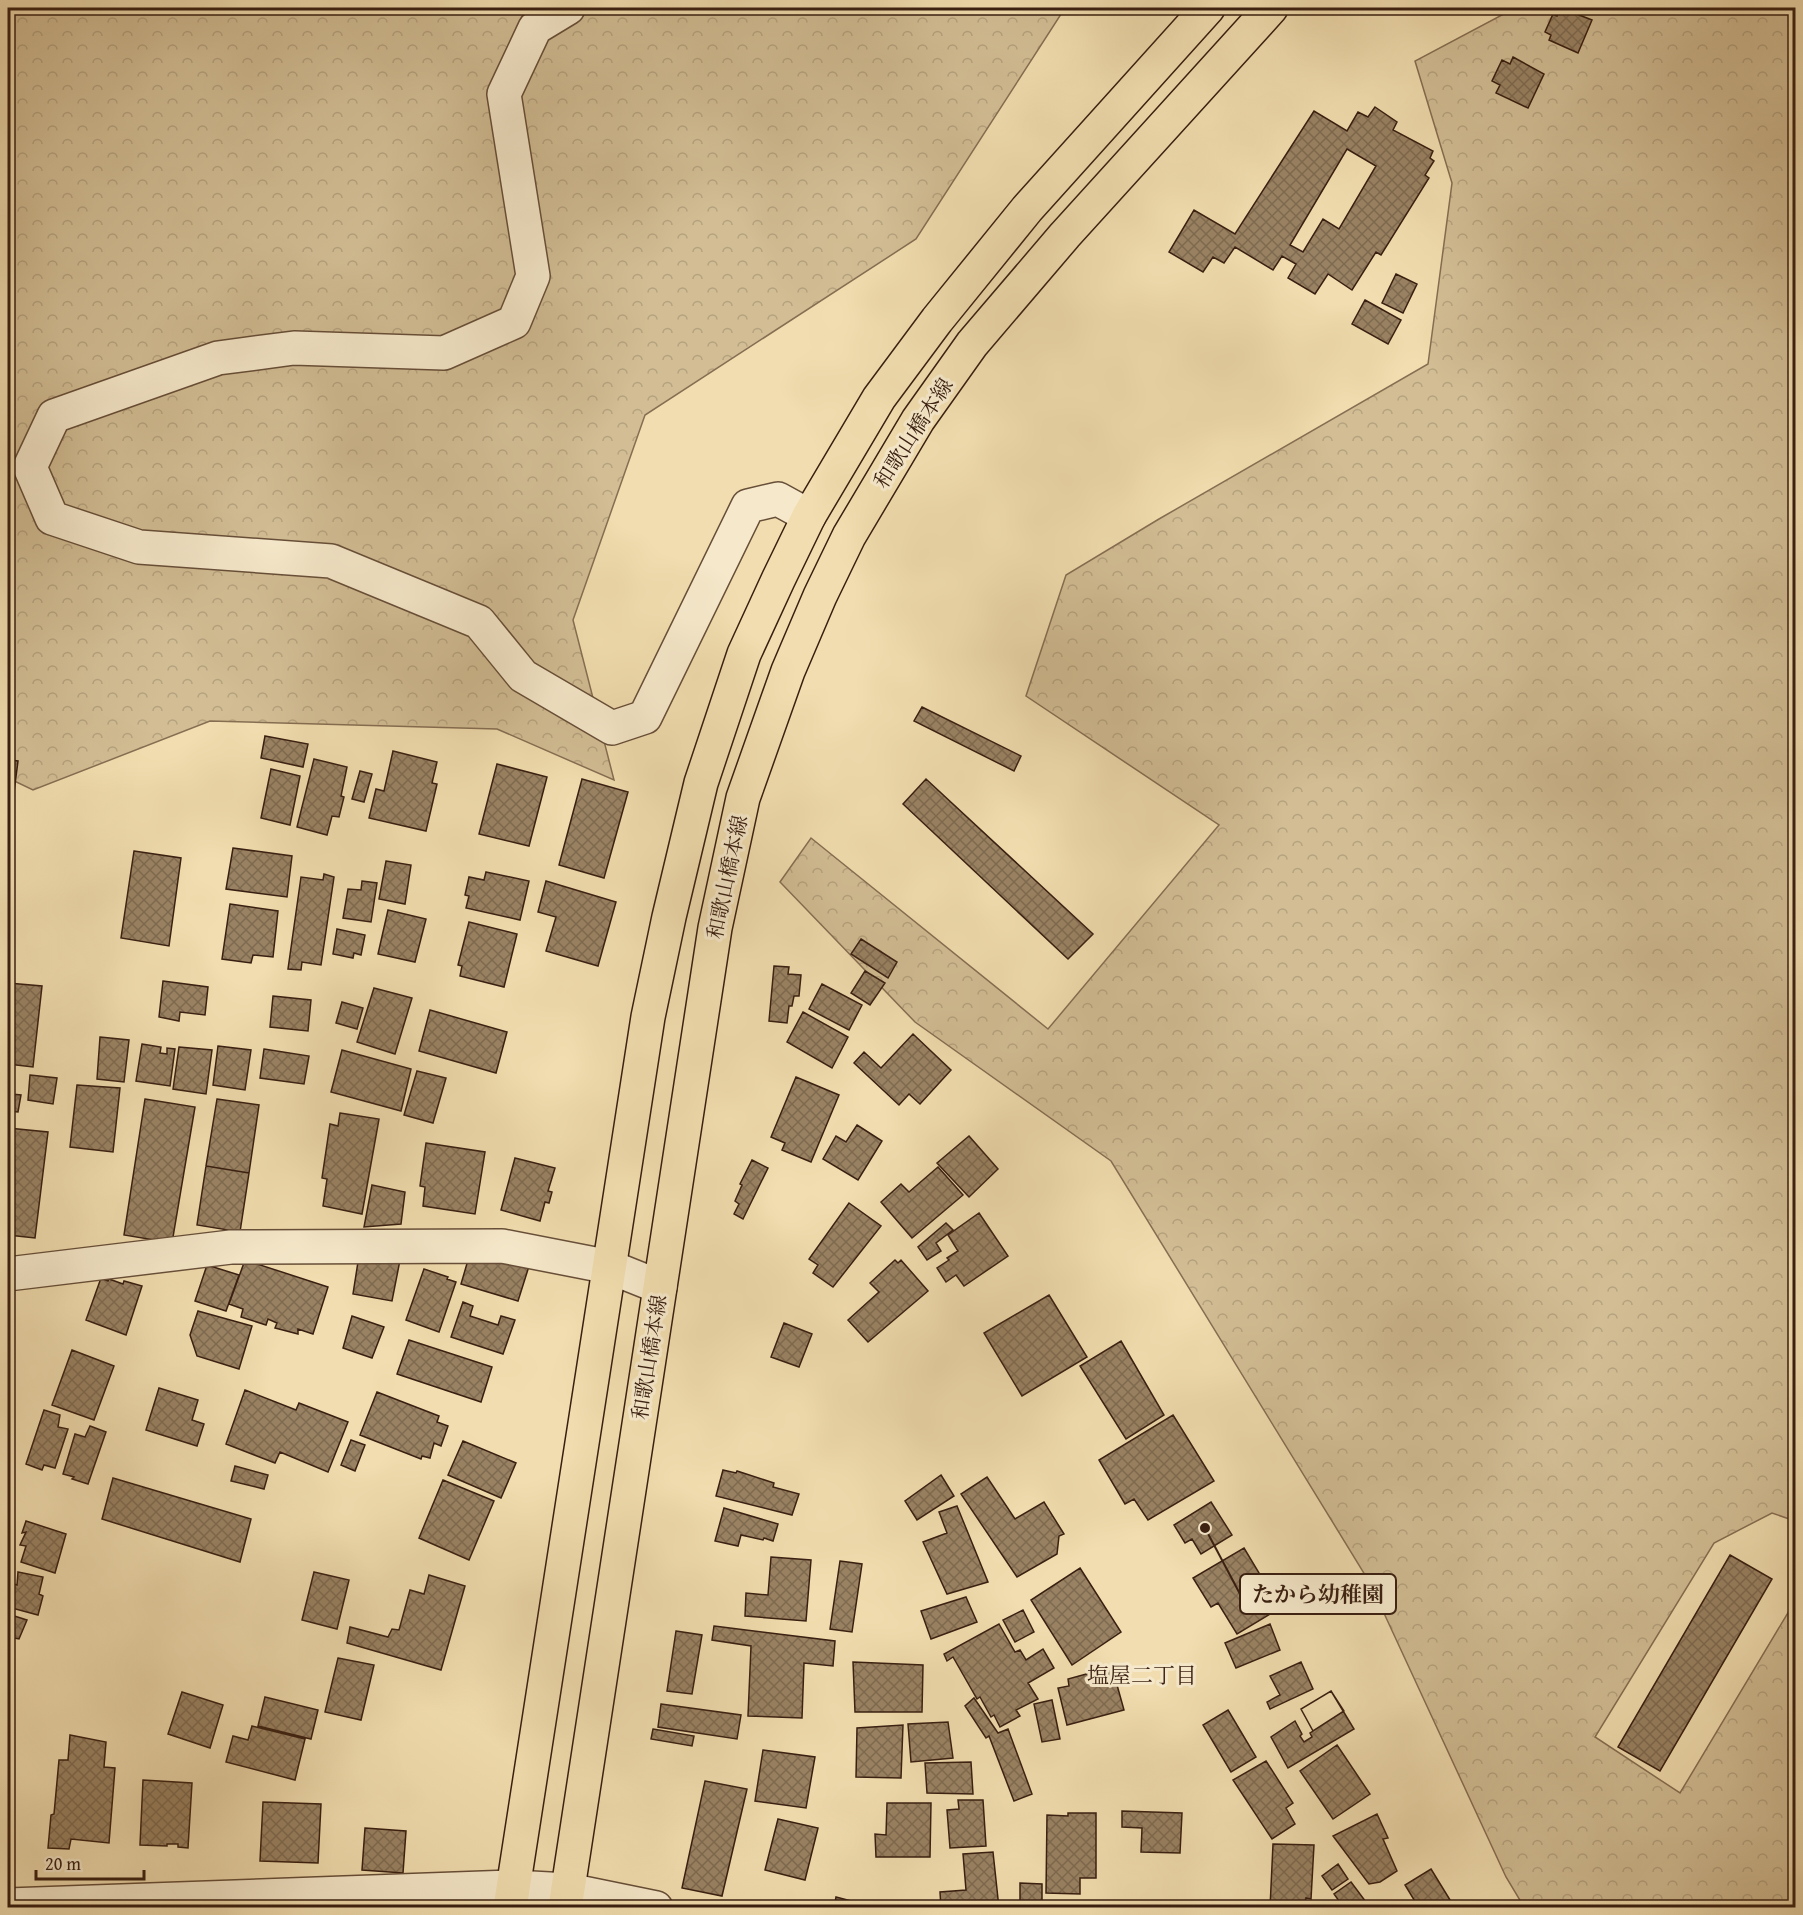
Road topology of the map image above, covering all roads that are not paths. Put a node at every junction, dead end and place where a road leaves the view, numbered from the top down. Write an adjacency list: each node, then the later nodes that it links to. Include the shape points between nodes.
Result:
1 (568, 8): 4 (street, via 536,28 504,94 533,276 514,322 444,353 294,348 218,358 54,416 30,467 52,518 139,547 331,561 480,622 523,676 612,728 645,717 748,506 778,499)
2 (1208, 8): 4 (main road, 和歌山橋本線, via 1027,209 937,320 879,398)
3 (1271, 8): 7 (main road, 和歌山橋本線, via 972,344 913,430 849,536 820,596 788,671 743,798 715,928)
4 (810, 516): 5 (main road, 和歌山橋本線, via 744,654 701,783 648,1017)
5 (610, 1267): 6 (street, via 502,1246 231,1246); 7 (street); 8 (main road, 和歌山橋本線)
6 (8, 1274)
7 (660, 1287): 9 (main road, 和歌山橋本線)
8 (512, 1897): 9 (street); 10 (street)
9 (567, 1899): 11 (street)
10 (8, 1905)
11 (656, 1908)

